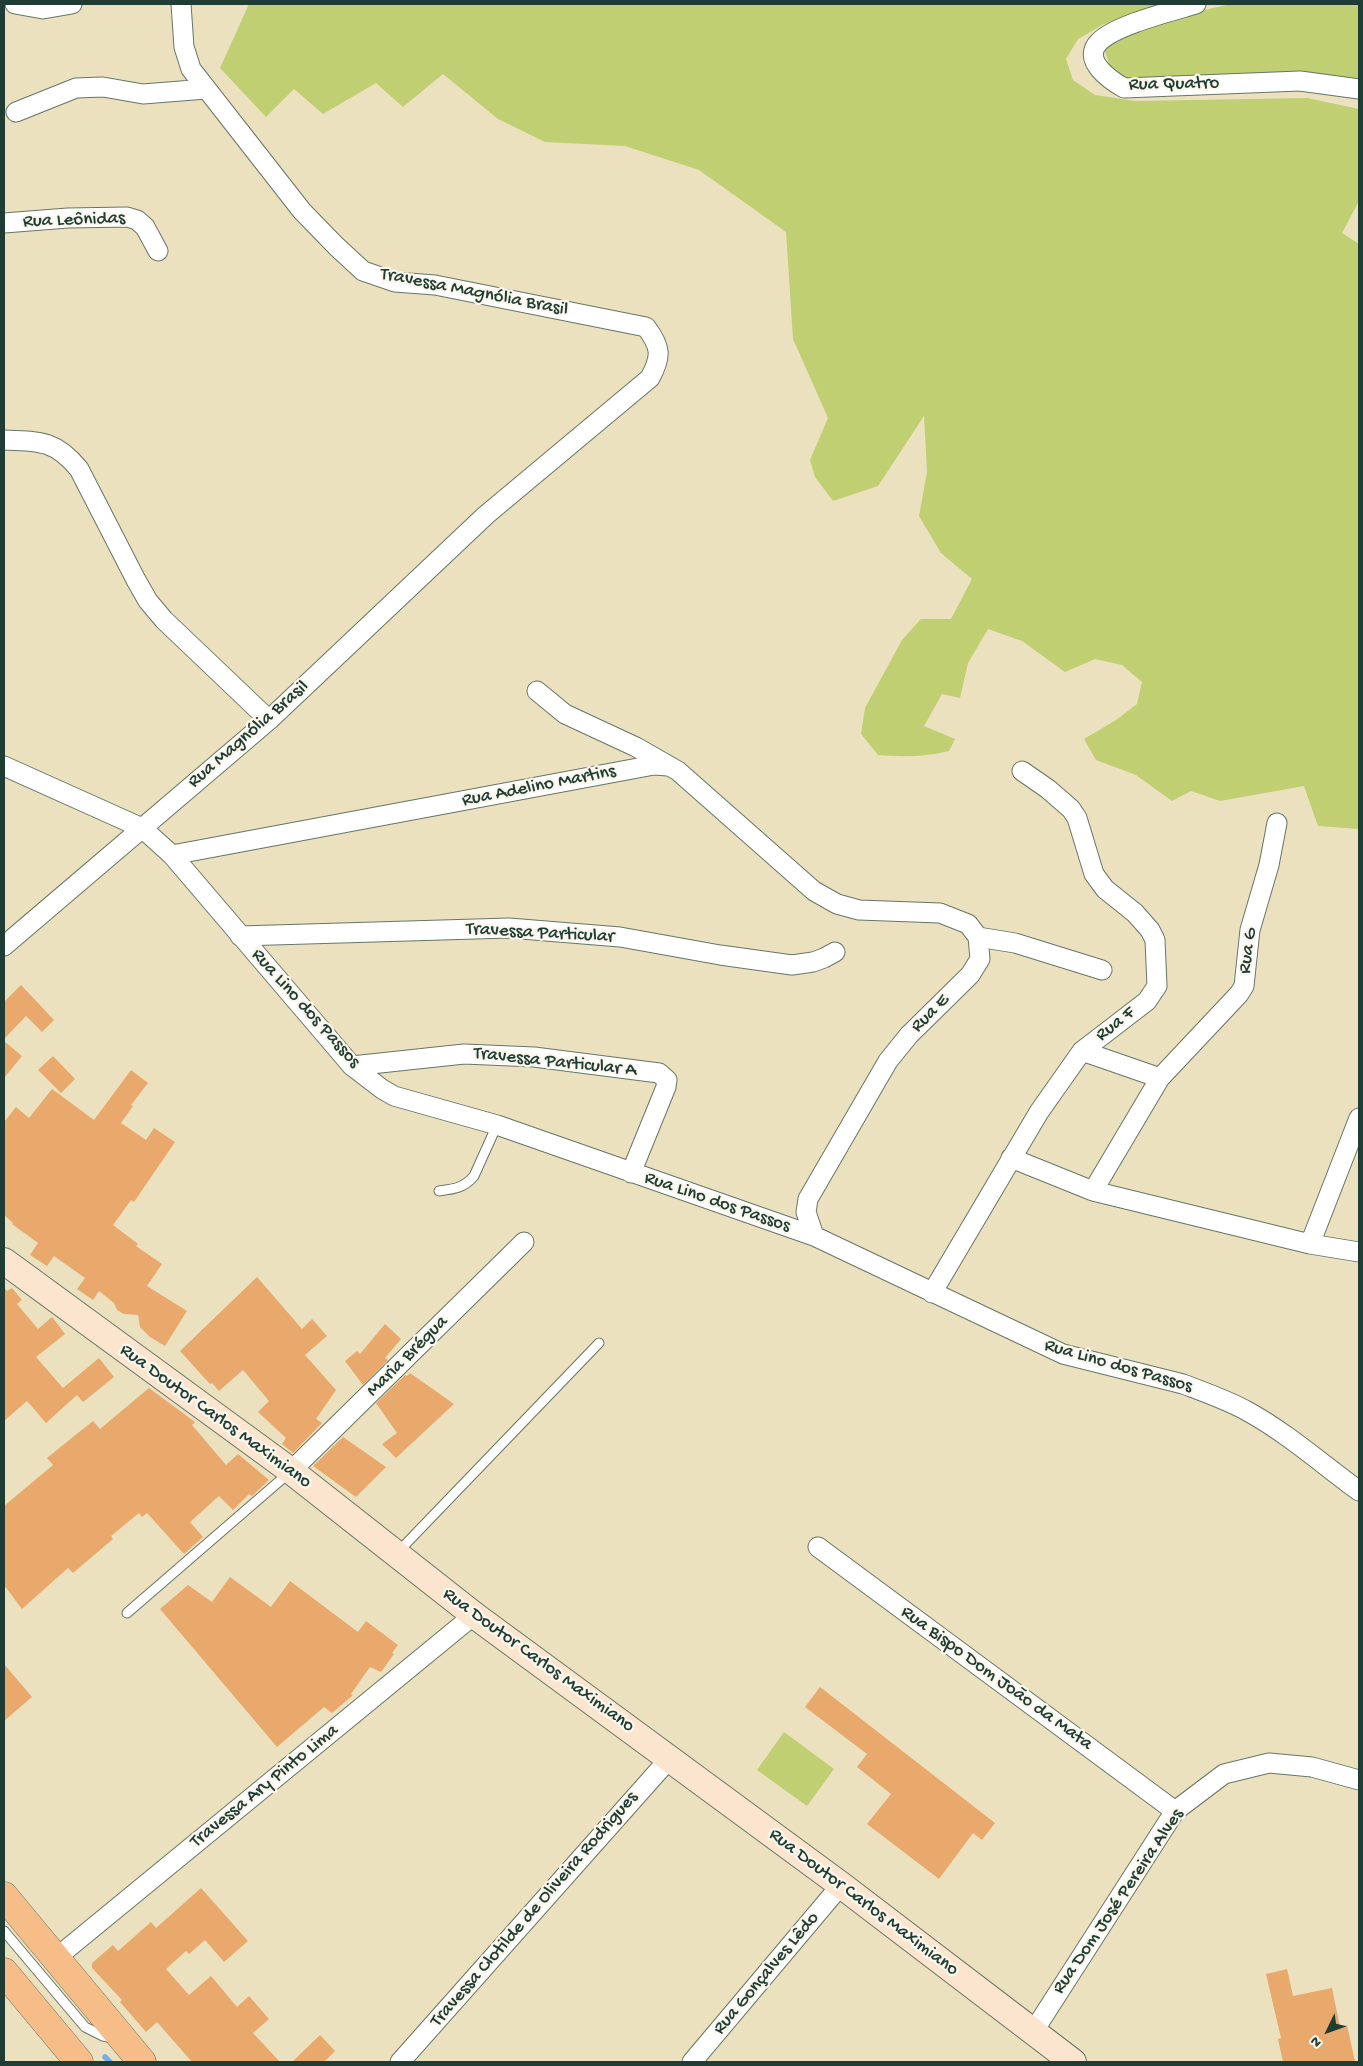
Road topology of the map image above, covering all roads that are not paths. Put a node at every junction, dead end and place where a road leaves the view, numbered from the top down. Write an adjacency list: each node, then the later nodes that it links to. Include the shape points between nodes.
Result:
1 (15, 4): 2 (street, via 43,9)
2 (72, 4)
3 (180, 4): 5 (street, Travessa Magnólia Brasil, via 184,47 191,69)
4 (1196, 4): 6 (street, Rua Quatro, via 1130,25 1101,40 1094,54 1097,68 1124,88 1300,81)
5 (206, 89): 7 (street, via 143,94 104,87 76,88); 11 (street, Travessa Magnólia Brasil, via 302,211 363,271 395,282 435,285 646,328 655,339 658,364 650,378)
6 (1359, 89)
7 (16, 112)
8 (4, 223): 9 (street, Rua Leônidas, via 127,217 145,227)
9 (158, 251)
10 (4, 440): 13 (street, via 36,441 69,457 79,470 148,601)
11 (486, 515): 13 (street, Rua Magnólia Brasil)
12 (537, 690): 15 (street, via 565,714 636,747)
13 (269, 720): 18 (street, Rua Magnólia Brasil)
14 (4, 766): 18 (street, Rua Lino dos Passos)
15 (668, 766): 19 (street, Rua Adelino Martins, via 654,765); 21 (street, via 678,771 814,891 837,904 860,910 940,913 968,924)
16 (1022, 771): 25 (street, Rua F, via 1071,809 1078,818 1094,874 1105,889 1135,913 1155,940 1158,986 1147,1001)
17 (1277, 823): 27 (street, Rua G, via 1269,865 1250,930 1244,986)
18 (142, 828): 19 (street, Rua Lino dos Passos); 22 (street, Rua Magnólia Brasil)
19 (172, 855): 20 (street, Rua Lino dos Passos)
20 (240, 936): 23 (street, Travessa Particular, via 509,928 620,937 792,964 813,962); 26 (street, Rua Lino dos Passos)
21 (978, 937): 24 (street, via 1015,943); 34 (street, Rua E, via 980,959 970,975 888,1061)
22 (4, 946)
23 (835, 952)
24 (1102, 970)
25 (1082, 1051): 27 (street); 30 (street, Rua F)
26 (352, 1066): 29 (street, Rua Lino dos Passos, via 394,1096); 31 (street, Travessa Particular A, via 464,1054 534,1057 660,1073 667,1080 666,1087)
27 (1160, 1078): 32 (street, Rua G)
28 (1359, 1118): 38 (street)
29 (497, 1125): 31 (street, Rua Lino dos Passos); 33 (lane, via 469,1182 463,1187)
30 (1011, 1158): 32 (street); 41 (street, Rua F)
31 (631, 1173): 35 (street, Rua Lino dos Passos)
32 (1093, 1191): 38 (street)
33 (439, 1192)
34 (808, 1199): 35 (street, Rua E); 36 (street, via 806,1212)
35 (770, 1221): 36 (street, Rua Lino dos Passos)
36 (814, 1236): 41 (street, Rua Lino dos Passos)
37 (524, 1242): 43 (street, Maria Brégua)
38 (1310, 1244): 39 (street)
39 (1359, 1252)
40 (4, 1261): 43 (main road, Rua Doutor Carlos Maximiano)
41 (932, 1293): 44 (street, Rua Lino dos Passos, via 1050,1350 1183,1384 1246,1411 1300,1446)
42 (599, 1343): 46 (lane)
43 (291, 1471): 46 (main road, Rua Doutor Carlos Maximiano); 47 (lane)
44 (1359, 1491)
45 (818, 1547): 51 (street, Rua Bispo Dom João da Mata)
46 (396, 1555): 48 (main road, Rua Doutor Carlos Maximiano)
47 (127, 1613)
48 (474, 1614): 49 (main road, Rua Doutor Carlos Maximiano); 55 (street, Travessa Ary Pinto Lima)
49 (670, 1758): 52 (main road, Rua Doutor Carlos Maximiano); 61 (street, Travessa Clotilde de Oliveira Rodrigues)
50 (1359, 1780): 51 (street, Rua Dom José Pereira Alves, via 1312,1768 1269,1763 1224,1774)
51 (1175, 1811): 57 (street, Rua Dom José Pereira Alves)
52 (841, 1885): 57 (main road, Rua Doutor Carlos Maximiano); 62 (street, Rua Gonçalves Lêdo)
53 (4, 1896): 55 (highway)
54 (4, 1931): 58 (lane, via 85,2027 103,2036)
55 (56, 1958): 58 (highway)
56 (4, 1972): 59 (highway)
57 (1033, 2032): 63 (main road, Rua Doutor Carlos Maximiano)
58 (124, 2040): 60 (highway)
59 (79, 2062)
60 (142, 2062)
61 (400, 2062)
62 (692, 2062)
63 (1073, 2062)

